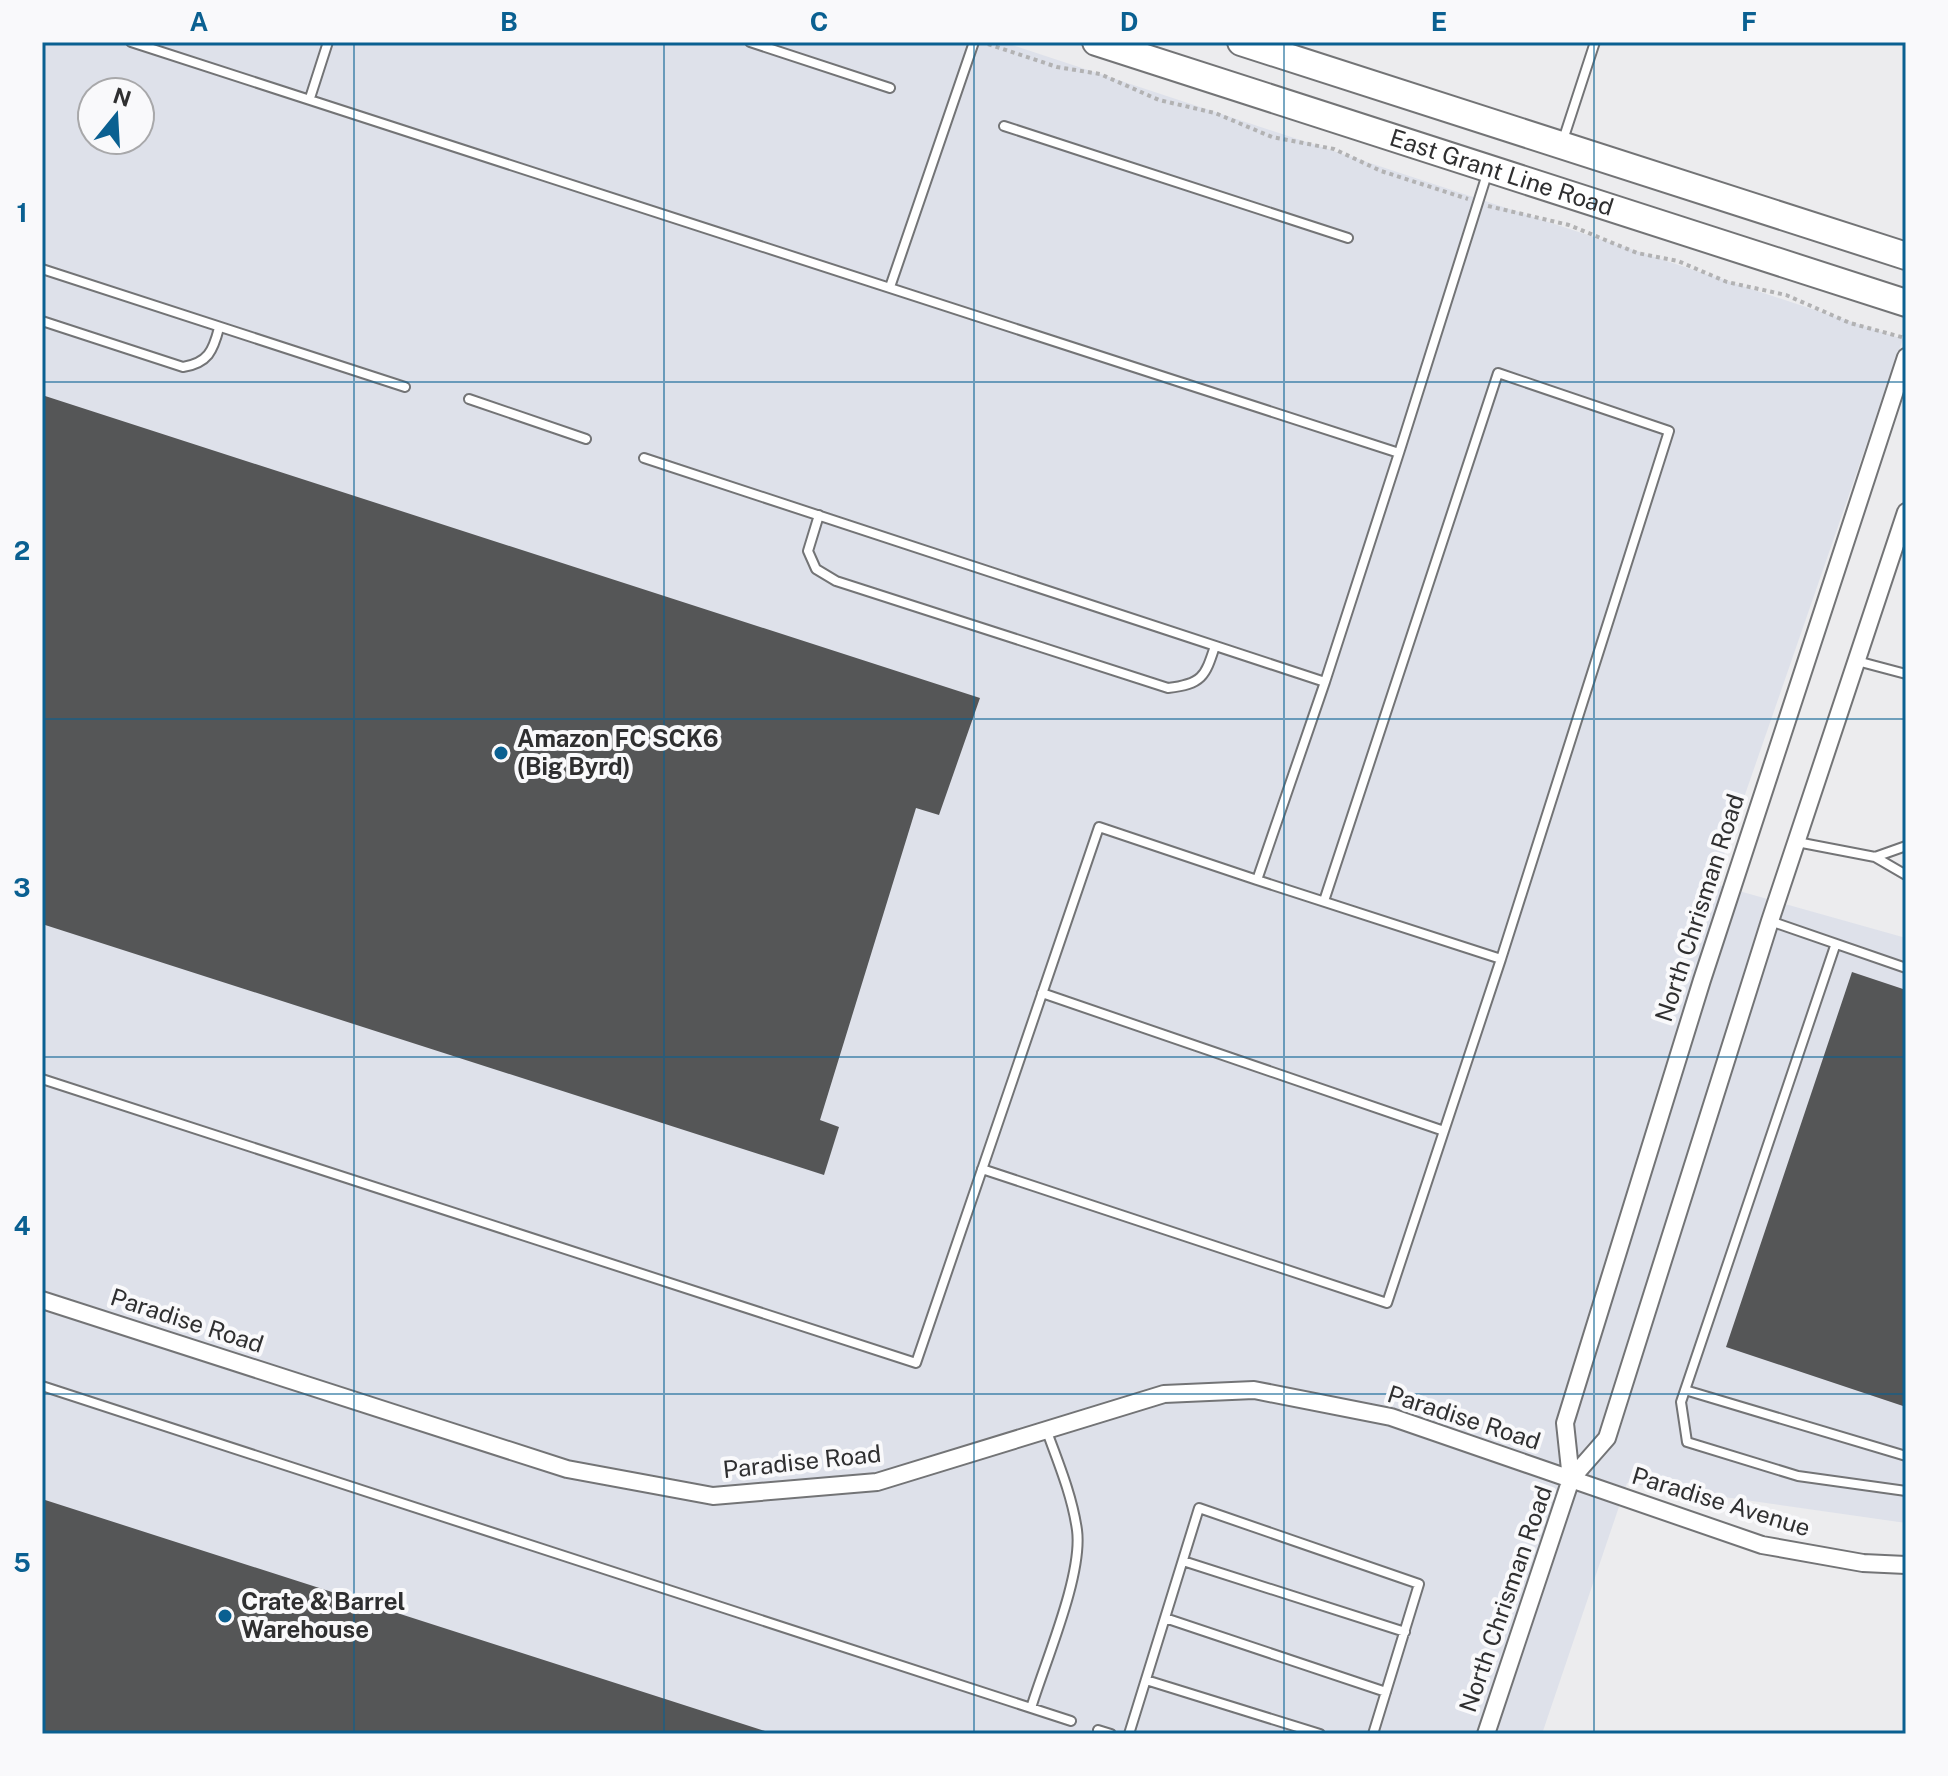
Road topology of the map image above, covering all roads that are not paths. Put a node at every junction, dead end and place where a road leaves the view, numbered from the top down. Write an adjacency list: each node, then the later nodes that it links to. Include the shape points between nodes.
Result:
1 (131, 42): 10 (lane)
2 (328, 42): 10 (lane)
3 (750, 42): 9 (lane)
4 (974, 42): 17 (lane)
5 (1096, 42): 13 (main road, East Grant Line Road)
6 (1241, 42): 8 (main road, East Grant Line Road)
7 (1595, 42): 12 (lane)
8 (1277, 47): 12 (main road, East Grant Line Road)
9 (890, 88)
10 (310, 98): 17 (lane)
11 (1004, 126): 14 (lane)
12 (1562, 145): 15 (main road, East Grant Line Road)
13 (1489, 169): 18 (main road, East Grant Line Road); 25 (lane)
14 (1348, 238)
15 (1906, 256)
16 (42, 269): 20 (lane)
17 (890, 287): 25 (lane)
18 (1906, 303)
19 (42, 321): 20 (lane, via 183,367 200,364 213,351)
20 (219, 328): 22 (lane)
21 (1906, 357): 52 (street, North Chrisman Road, via 1702,980 1565,1423)
22 (405, 387)
23 (469, 399): 24 (lane)
24 (586, 439)
25 (1399, 453): 32 (lane)
26 (644, 458): 28 (lane)
27 (1906, 512): 30 (street, North Chrisman Road)
28 (819, 515): 29 (lane); 29 (lane, via 808,551 816,569 850,585 1168,688 1190,685 1206,675)
29 (1215, 646): 32 (lane)
30 (1857, 661): 31 (lane); 33 (street, North Chrisman Road)
31 (1906, 674)
32 (1325, 682): 37 (lane)
33 (1796, 842): 35 (lane); 39 (street, North Chrisman Road)
34 (1906, 846): 35 (lane)
35 (1875, 857): 36 (lane)
36 (1906, 875)
37 (1257, 880): 38 (lane); 43 (lane, via 1099,827)
38 (1324, 901): 41 (lane); 41 (lane, via 1498,373 1669,431)
39 (1770, 921): 40 (lane); 52 (street, North Chrisman Road, via 1607,1438)
40 (1835, 946): 42 (lane); 49 (lane)
41 (1501, 959): 45 (lane)
42 (1906, 968)
43 (1042, 993): 45 (lane); 46 (lane)
44 (42, 1079): 46 (lane, via 916,1363)
45 (1444, 1131): 46 (lane, via 1387,1303)
46 (982, 1169)
47 (42, 1300): 50 (street, Paradise Road, via 567,1469 713,1496 877,1482)
48 (42, 1386): 60 (lane)
49 (1685, 1390): 51 (lane); 53 (lane, via 1681,1402 1687,1442 1798,1476)
50 (1046, 1429): 52 (street, Paradise Road, via 1164,1394 1254,1390 1391,1417); 60 (lane, via 1069,1492 1077,1533 1075,1568)
51 (1906, 1456)
52 (1571, 1479): 55 (street, Paradise Avenue, via 1762,1545); 67 (street, North Chrisman Road)
53 (1906, 1491)
54 (1183, 1561): 56 (lane); 57 (lane); 57 (lane, via 1199,1508 1419,1584)
55 (1906, 1565)
56 (1165, 1618): 58 (lane); 59 (lane)
57 (1405, 1632): 59 (lane)
58 (1146, 1680): 64 (lane); 65 (lane)
59 (1386, 1692): 66 (lane)
60 (1031, 1708): 61 (lane)
61 (1071, 1721)
62 (1098, 1730): 63 (lane)
63 (1111, 1734)
64 (1129, 1734)
65 (1320, 1734)
66 (1373, 1734)
67 (1486, 1734)

